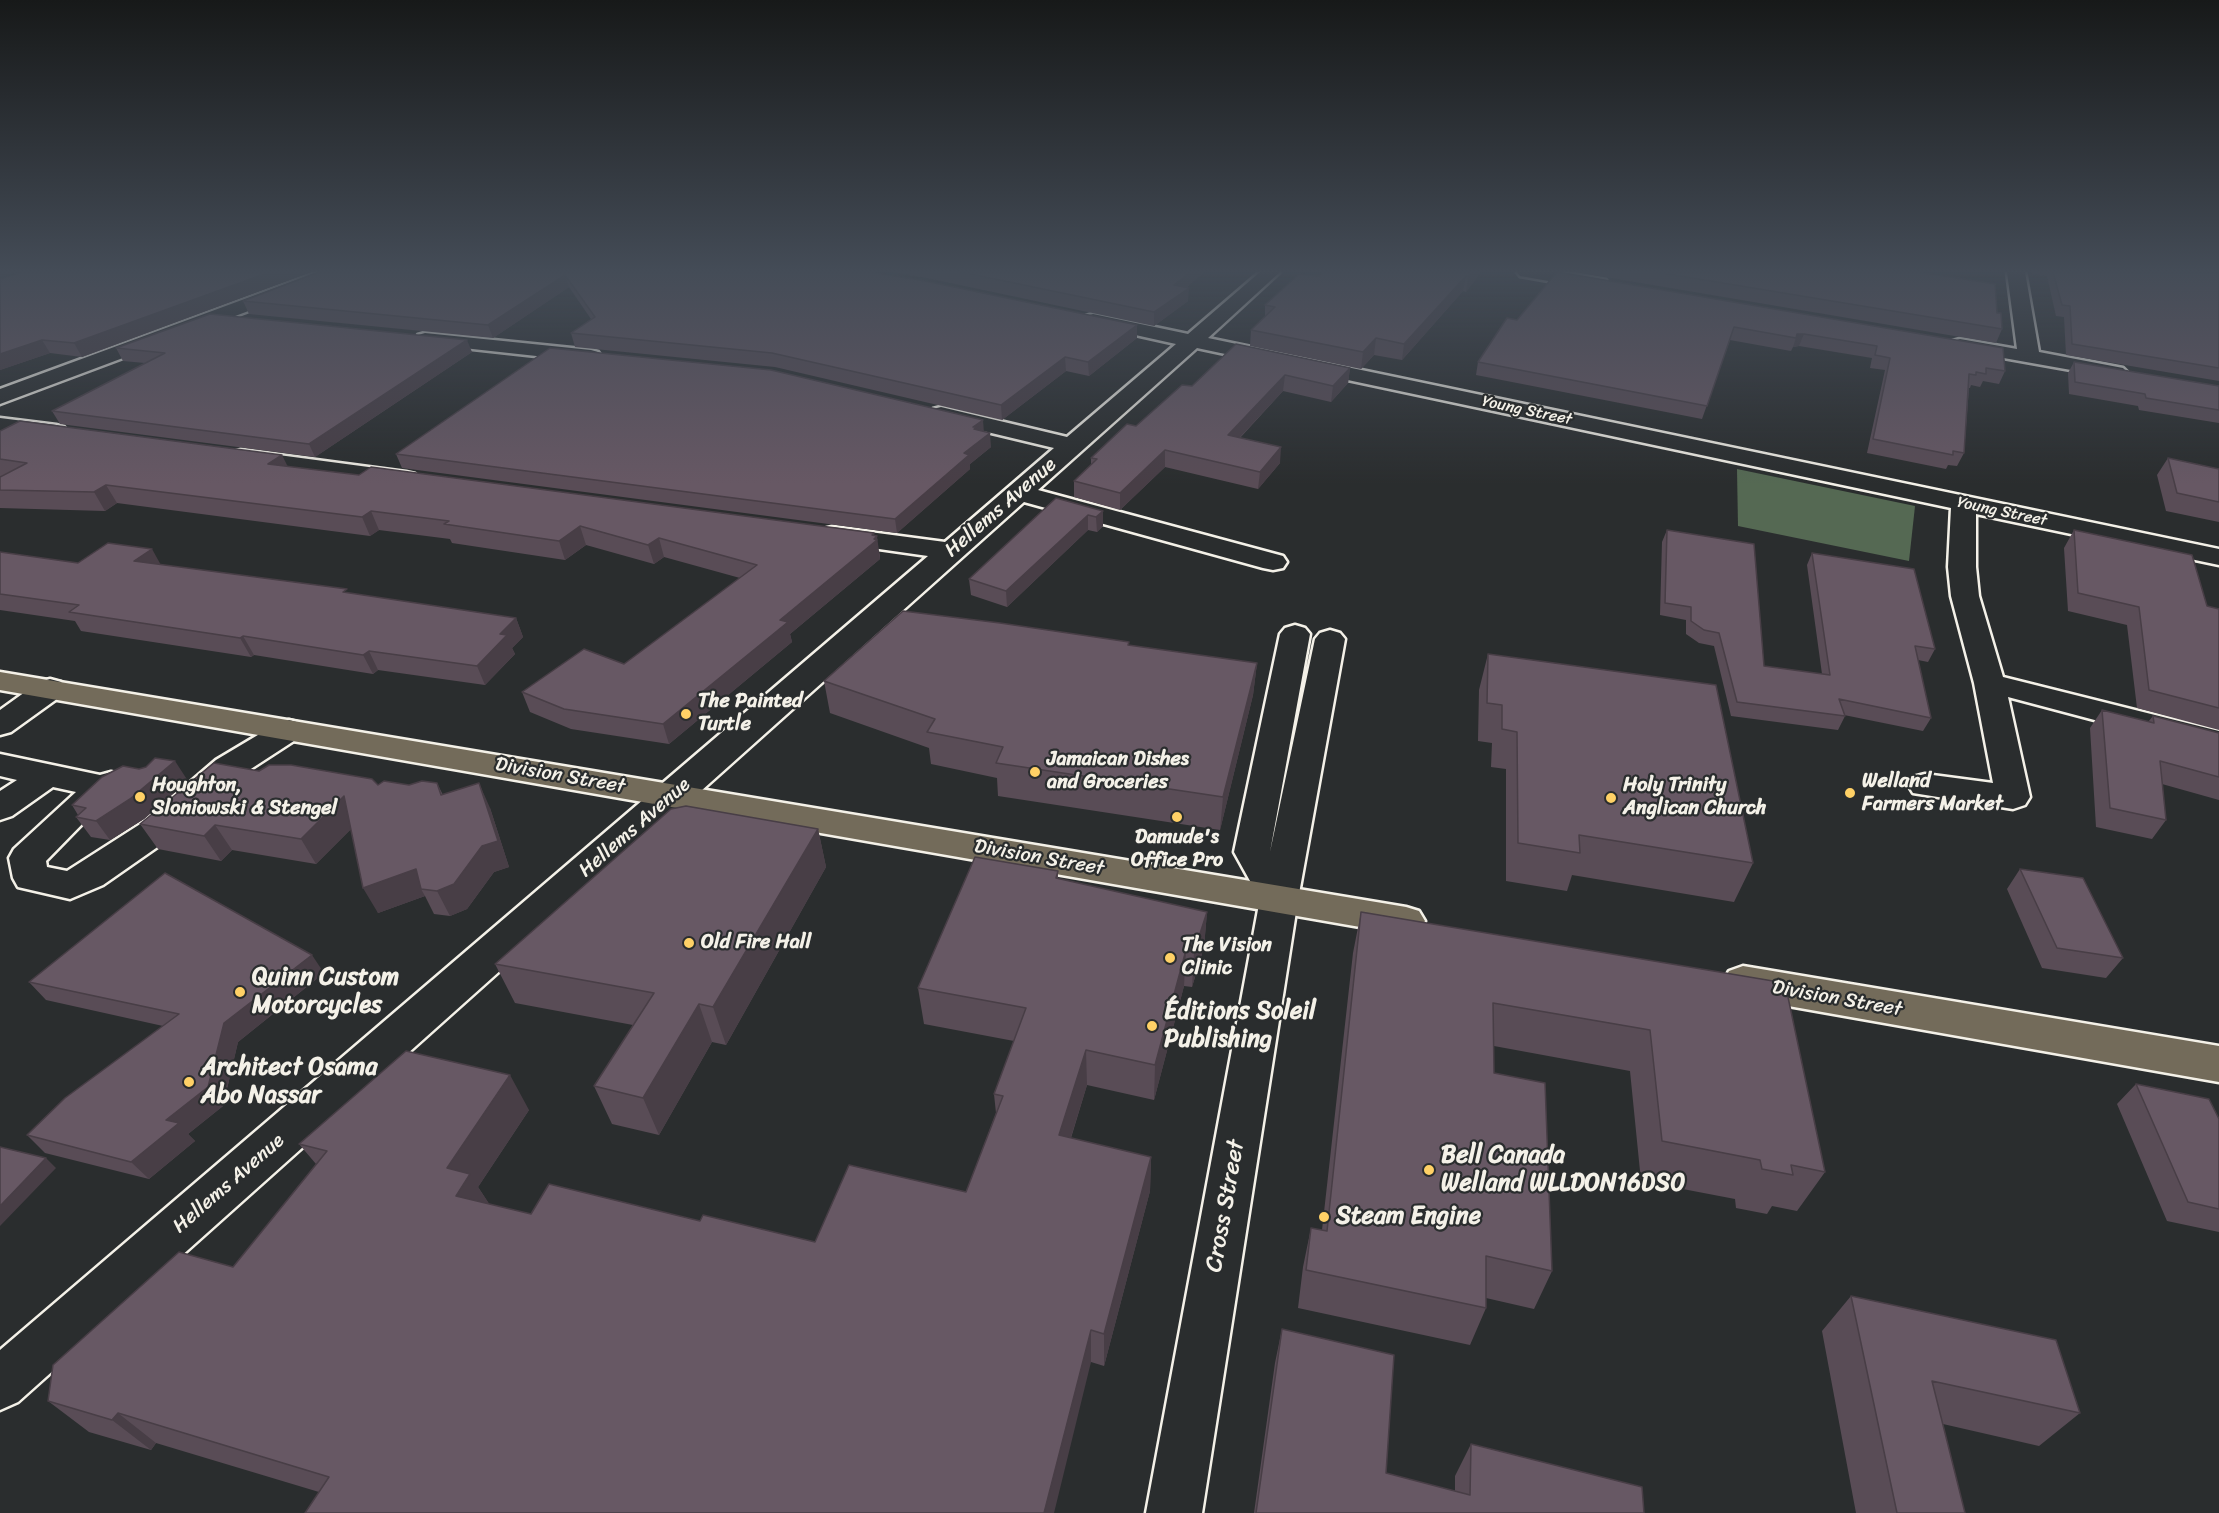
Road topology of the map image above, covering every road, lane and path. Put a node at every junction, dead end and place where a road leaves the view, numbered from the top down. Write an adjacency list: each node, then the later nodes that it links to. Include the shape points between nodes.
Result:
1 (147, 343): 10 (street)
2 (461, 343): 7 (street)
3 (1191, 343): 14 (street, Hellems Avenue)
4 (1201, 343): 18 (street, Young Street)
5 (1945, 343): 8 (street)
6 (2027, 343): 8 (street)
7 (606, 357)
8 (2029, 357): 9 (street)
9 (2130, 374)
10 (0, 397)
11 (922, 409): 14 (street)
12 (0, 425): 13 (street)
13 (82, 436)
14 (1073, 446): 17 (street, Hellems Avenue)
15 (224, 454): 16 (street)
16 (423, 481)
17 (1019, 493): 20 (street, Hellems Avenue); 22 (street)
18 (1964, 504): 21 (street, Young Street); 26 (street, via 1965,596)
19 (811, 532): 20 (street)
20 (952, 551): 34 (street, Hellems Avenue)
21 (2219, 557)
22 (1273, 562)
23 (1295, 634): 37 (street, via 1252,852)
24 (1330, 639): 37 (street, Cross Street)
25 (0, 681): 27 (main road, Division Street)
26 (1989, 683): 30 (street); 33 (street, via 2013,797)
27 (50, 689): 28 (street); 29 (main road, Division Street)
28 (0, 725)
29 (289, 730): 34 (main road, Division Street); 36 (street, via 228,768 157,830 90,876 70,885 31,878)
30 (2219, 742)
31 (0, 765): 32 (street)
32 (47, 775): 35 (street); 36 (street, via 114,781)
33 (1925, 785)
34 (673, 795): 37 (main road, Division Street); 41 (street, Hellems Avenue)
35 (0, 808)
36 (14, 868)
37 (1279, 899): 38 (main road, Division Street); 42 (street, Cross Street)
38 (1444, 928)
39 (1709, 976): 40 (main road, Division Street)
40 (2219, 1064)
41 (0, 1384)
42 (1174, 1513)

